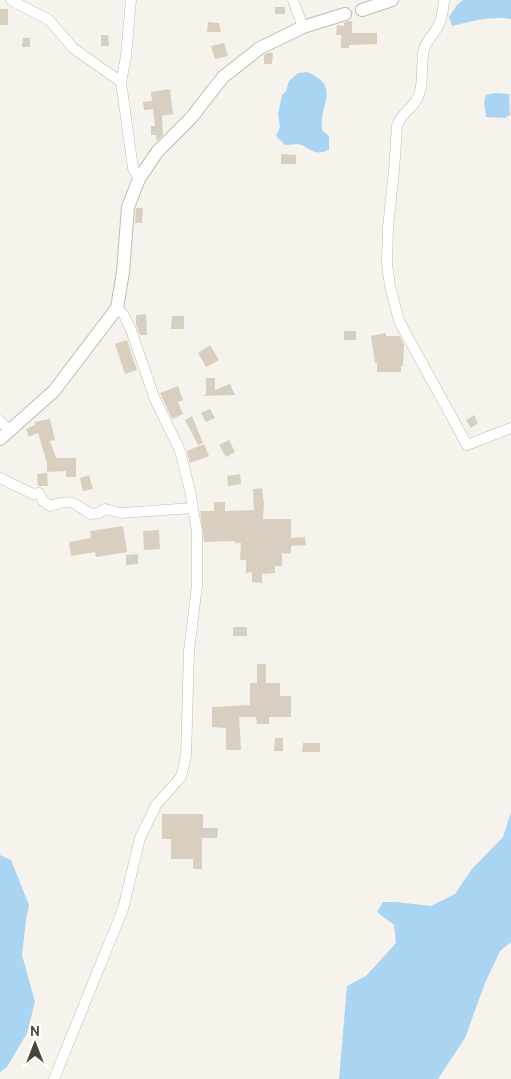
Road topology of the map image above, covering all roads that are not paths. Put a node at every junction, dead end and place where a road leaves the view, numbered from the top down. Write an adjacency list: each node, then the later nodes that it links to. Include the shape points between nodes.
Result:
1 (11, 0): 9 (street, via 49,20 73,48)
2 (131, 0): 9 (street)
3 (294, 0): 8 (street)
4 (392, 0): 6 (street)
5 (444, 0): 13 (street, via 439,25 425,48 418,97 398,120 388,227 390,286 399,321 467,445)
6 (362, 10)
7 (346, 14): 8 (street)
8 (303, 27): 10 (street, via 260,48 223,77 191,118 157,152)
9 (121, 82): 10 (street, via 133,168)
10 (139, 179): 11 (street, via 128,207)
11 (117, 308): 14 (street, via 54,391); 16 (street, via 131,330 154,397 180,451)
12 (0, 422): 14 (street)
13 (511, 428)
14 (5, 435)
15 (0, 478): 16 (street, via 33,494 39,493 50,506 66,501 77,504 90,514 105,509 121,512)
16 (193, 508): 17 (street, via 197,532 197,585 189,651 186,756 181,778 156,805 140,838 123,909)
17 (54, 1079)

